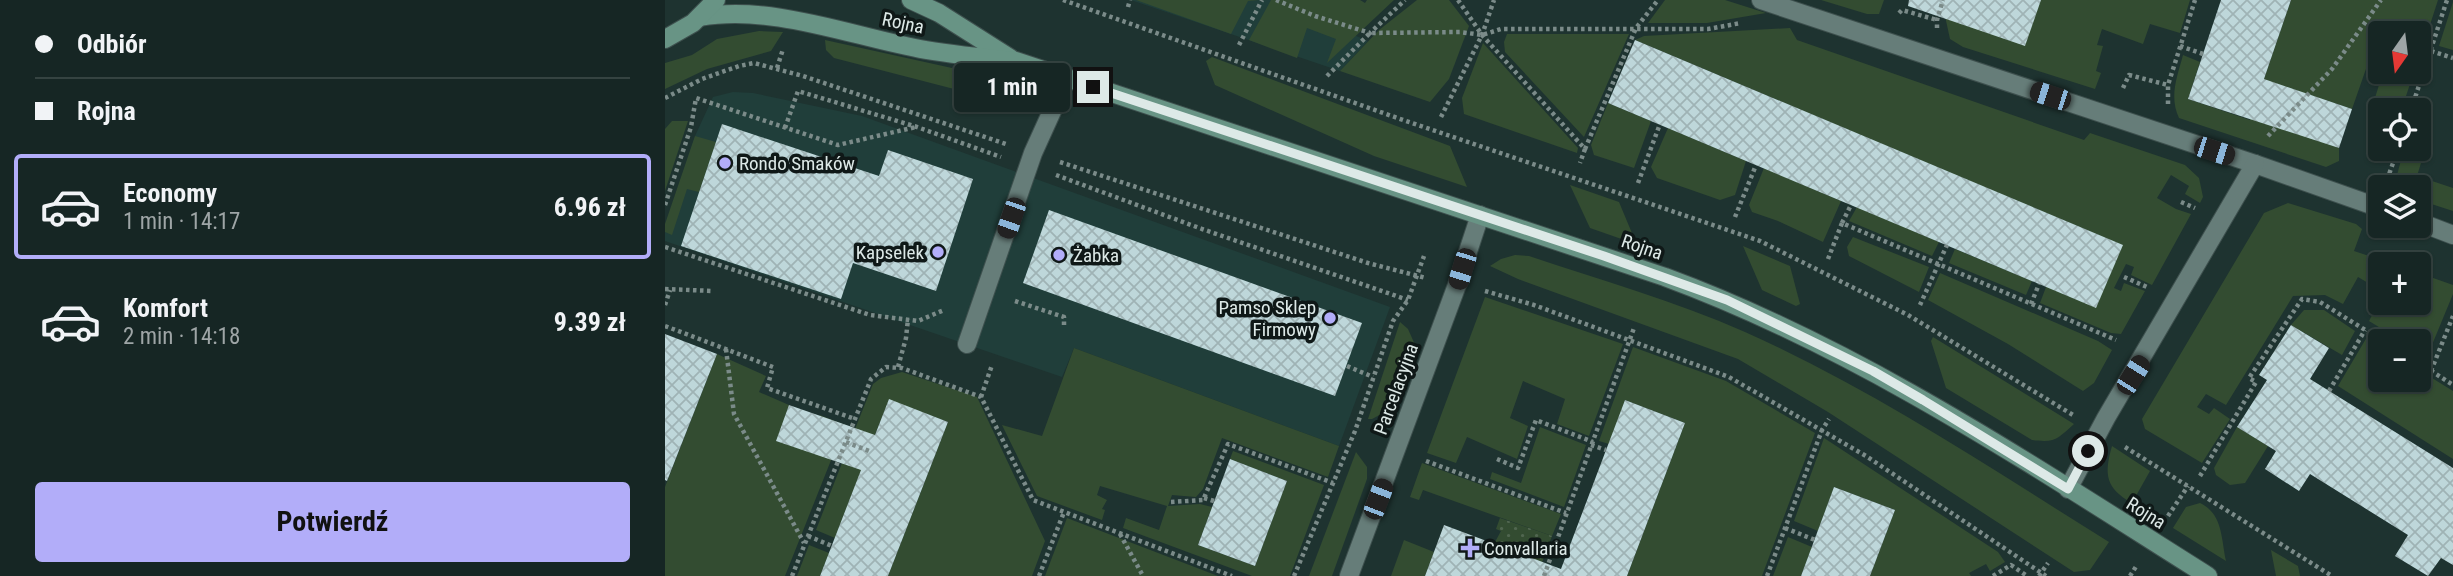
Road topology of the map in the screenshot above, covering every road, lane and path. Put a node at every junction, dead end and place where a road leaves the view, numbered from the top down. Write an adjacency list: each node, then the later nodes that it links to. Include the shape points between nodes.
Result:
1 (716, 0): 17 (street)
2 (911, 0): 29 (street, Rojna)
3 (1063, 0): 87 (path, via 1759,241 1908,316)
4 (1131, 0): 16 (path)
5 (1262, 0): 24 (path)
6 (1276, 0): 21 (path)
7 (1405, 0): 21 (path)
8 (1458, 0): 22 (path)
9 (1494, 0): 22 (path)
10 (1658, 0): 20 (path)
11 (1761, 0): 42 (lane)
12 (1943, 0): 18 (path)
13 (2195, 0): 25 (path)
14 (2381, 0): 39 (path, via 2332,69)
15 (2447, 0): 26 (path)
16 (1128, 7)
17 (700, 17): 23 (street); 29 (street, Rojna, via 724,13 769,16 926,50)
18 (1937, 20)
19 (1745, 22): 20 (path, via 1709,29)
20 (1636, 28): 22 (path, via 1501,29); 40 (path)
21 (1370, 33): 22 (path); 31 (path)
22 (1482, 35): 35 (path); 40 (path)
23 (665, 39)
24 (1238, 45)
25 (2180, 46): 27 (path); 33 (path)
26 (2431, 51): 28 (path)
27 (2203, 54)
28 (2453, 58)
29 (1016, 61): 32 (street, Rojna)
30 (777, 68): 34 (path, via 754,63 739,66)
31 (1327, 76)
32 (1067, 78): 44 (lane); 49 (street, Rojna)
33 (2168, 85)
34 (665, 98)
35 (1441, 117)
36 (1660, 124): 45 (path)
37 (917, 127): 38 (path, via 838,145); 38 (path, via 798,91); 44 (path)
38 (785, 128): 47 (path, via 696,98)
39 (2263, 141)
40 (1585, 149): 41 (path)
41 (1580, 163)
42 (2255, 164): 46 (lane); 78 (lane)
43 (1756, 165): 50 (path)
44 (1028, 167): 64 (lane); 65 (path)
45 (1638, 183)
46 (2368, 204)
47 (665, 205)
48 (1851, 205): 51 (path)
49 (1480, 215): 97 (street, Rojna, via 1766,317 1923,400); 118 (lane, Parcelacyjna)
50 (1735, 217)
51 (1842, 223): 57 (path); 58 (path)
52 (2431, 227): 53 (lane)
53 (2453, 235)
54 (1947, 245): 58 (path)
55 (665, 247): 70 (path, via 838,306)
56 (1424, 256): 65 (path)
57 (1828, 259)
58 (1938, 264): 66 (path); 68 (path)
59 (2124, 276): 63 (path)
60 (2039, 284): 66 (path)
61 (667, 290): 62 (path); 67 (path)
62 (713, 291)
63 (2154, 291)
64 (984, 294): 70 (path, via 961,294 952,306 918,321); 71 (path, via 1064,317); 76 (lane)
65 (1408, 300): 82 (path, via 1393,321)
66 (2031, 304): 78 (path)
67 (665, 305)
68 (1920, 305)
69 (2453, 316): 81 (path)
70 (908, 319): 80 (path)
71 (1064, 325)
72 (665, 326): 77 (path)
73 (1634, 328): 89 (path)
74 (2365, 330): 75 (path); 84 (path); 94 (path, via 2321,302 2302,299 2249,378 2256,382)
75 (2368, 332)
76 (967, 344)
77 (726, 349): 85 (path, via 773,368 767,388); 109 (path, via 734,414)
78 (2146, 353): 87 (lane)
79 (1347, 366): 82 (path)
80 (898, 367): 85 (path, via 886,367 871,379); 101 (path, via 981,397 1033,500)
81 (2431, 371): 83 (path)
82 (1373, 377): 95 (path)
83 (2453, 385)
84 (2329, 391)
85 (855, 419): 88 (path)
86 (1829, 419): 104 (path)
87 (2099, 432): 96 (path); 97 (lane)
88 (846, 442): 91 (path); 106 (path)
89 (1592, 444): 90 (path); 93 (path, via 1537,420 1518,468); 102 (path)
90 (1606, 450)
91 (869, 451)
92 (1419, 458): 102 (path)
93 (1497, 459)
94 (2200, 476)
95 (1333, 483): 98 (path, via 1228,444); 117 (path)
96 (2188, 486): 103 (path); 125 (path)
97 (2068, 489): 124 (street, Rojna)
98 (1204, 498): 99 (path); 100 (path)
99 (1214, 501)
100 (1171, 502)
101 (1064, 512): 105 (path); 114 (path)
102 (1566, 513): 108 (path)
103 (2164, 522)
104 (1785, 528): 107 (path); 120 (path)
105 (1119, 533): 115 (path); 116 (path)
106 (808, 536): 109 (path); 110 (path)
107 (1815, 540)
108 (1556, 543): 111 (path); 119 (path)
109 (805, 544): 113 (path)
110 (832, 546)
111 (1569, 547)
112 (2048, 563): 123 (path)
113 (792, 576)
114 (1039, 576)
115 (1143, 576)
116 (1232, 576)
117 (1294, 576)
118 (1349, 576)
119 (1544, 576)
120 (1767, 576)
121 (1993, 576): 122 (path, via 2011,565)
122 (2027, 576)
123 (2039, 576)
124 (2208, 576)
125 (2332, 576)

